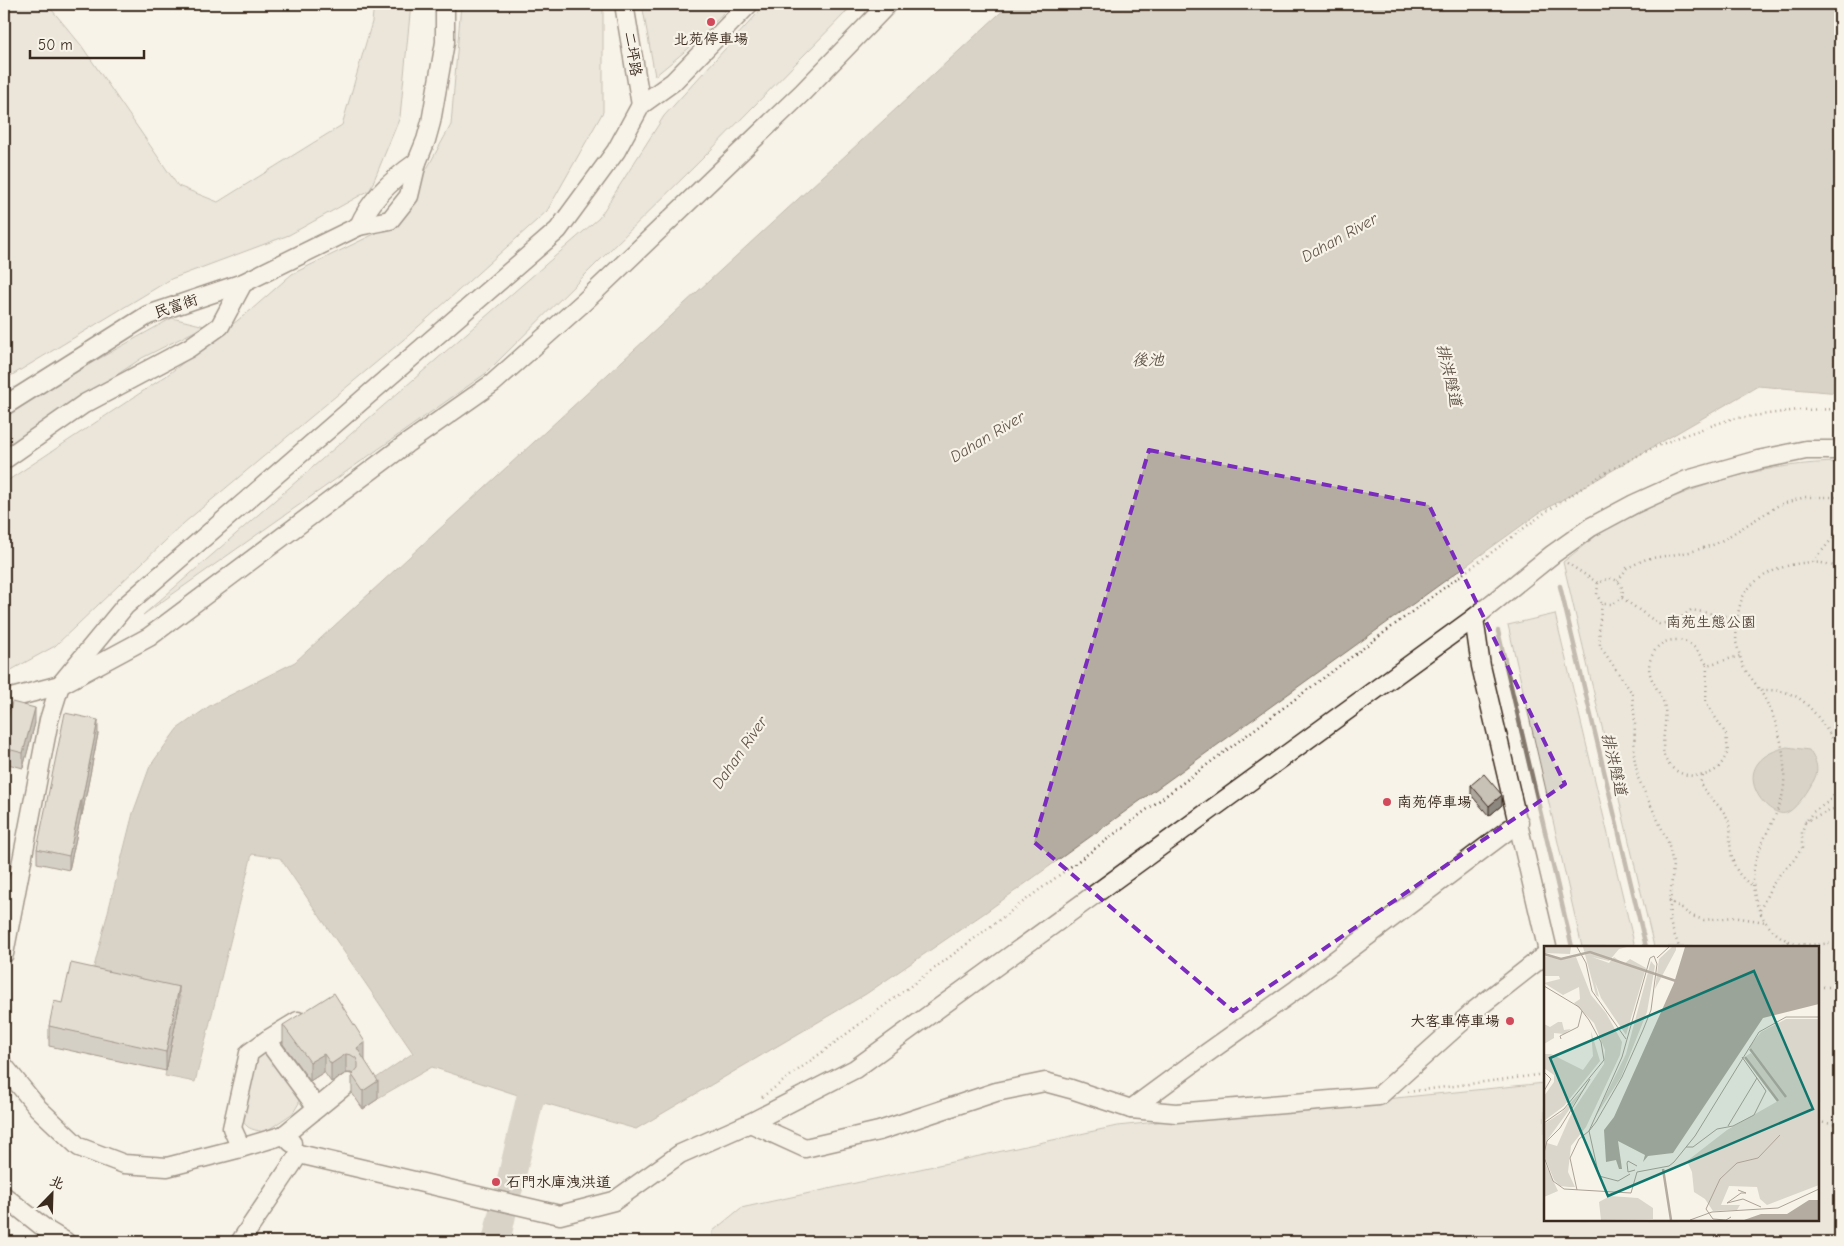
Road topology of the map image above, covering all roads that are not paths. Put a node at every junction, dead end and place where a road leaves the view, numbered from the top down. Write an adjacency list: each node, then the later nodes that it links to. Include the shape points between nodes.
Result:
1 (445, 4): 6 (street, 民富街, via 445,42 439,81 426,140)
2 (624, 4): 5 (street, 二坪路)
3 (749, 4): 5 (street, via 672,82)
4 (888, 4): 13 (street, via 803,92 585,301 493,383 406,444 149,637)
5 (641, 105): 13 (street, via 616,152 558,230 125,606)
6 (417, 162): 7 (street, via 396,176 365,212); 7 (street, 民富街, via 409,196 390,220)
7 (359, 226): 8 (street, 民富街)
8 (243, 283): 9 (street, 民富街, via 148,314); 11 (street, via 220,326 189,348 84,404)
9 (4, 406)
10 (1840, 450): 12 (street, via 1806,450 1758,460 1687,480 1634,504 1553,554)
11 (4, 460)
12 (1474, 618): 15 (street, via 1481,666); 25 (street, via 855,1069)
13 (60, 685): 14 (street); 17 (street, via 49,720)
14 (4, 700)
15 (1519, 822): 16 (street); 24 (street)
16 (1548, 946)
17 (4, 954)
18 (1544, 956): 24 (street, via 1475,1010 1379,1096 1176,1113)
19 (298, 1022): 20 (street)
20 (267, 1040): 23 (street); 27 (street, via 249,1053 232,1128)
21 (4, 1066): 27 (street, via 38,1108 79,1147 124,1164 166,1166)
22 (348, 1083): 23 (street)
23 (317, 1108): 26 (street)
24 (1131, 1109): 25 (street, via 1045,1082 996,1092 879,1131 805,1148)
25 (750, 1123): 28 (street, via 680,1154 614,1200 560,1215)
26 (284, 1135): 27 (street); 28 (street)
27 (242, 1148)
28 (299, 1154): 31 (street)
29 (4, 1196): 30 (street)
30 (66, 1242)
31 (240, 1242)

